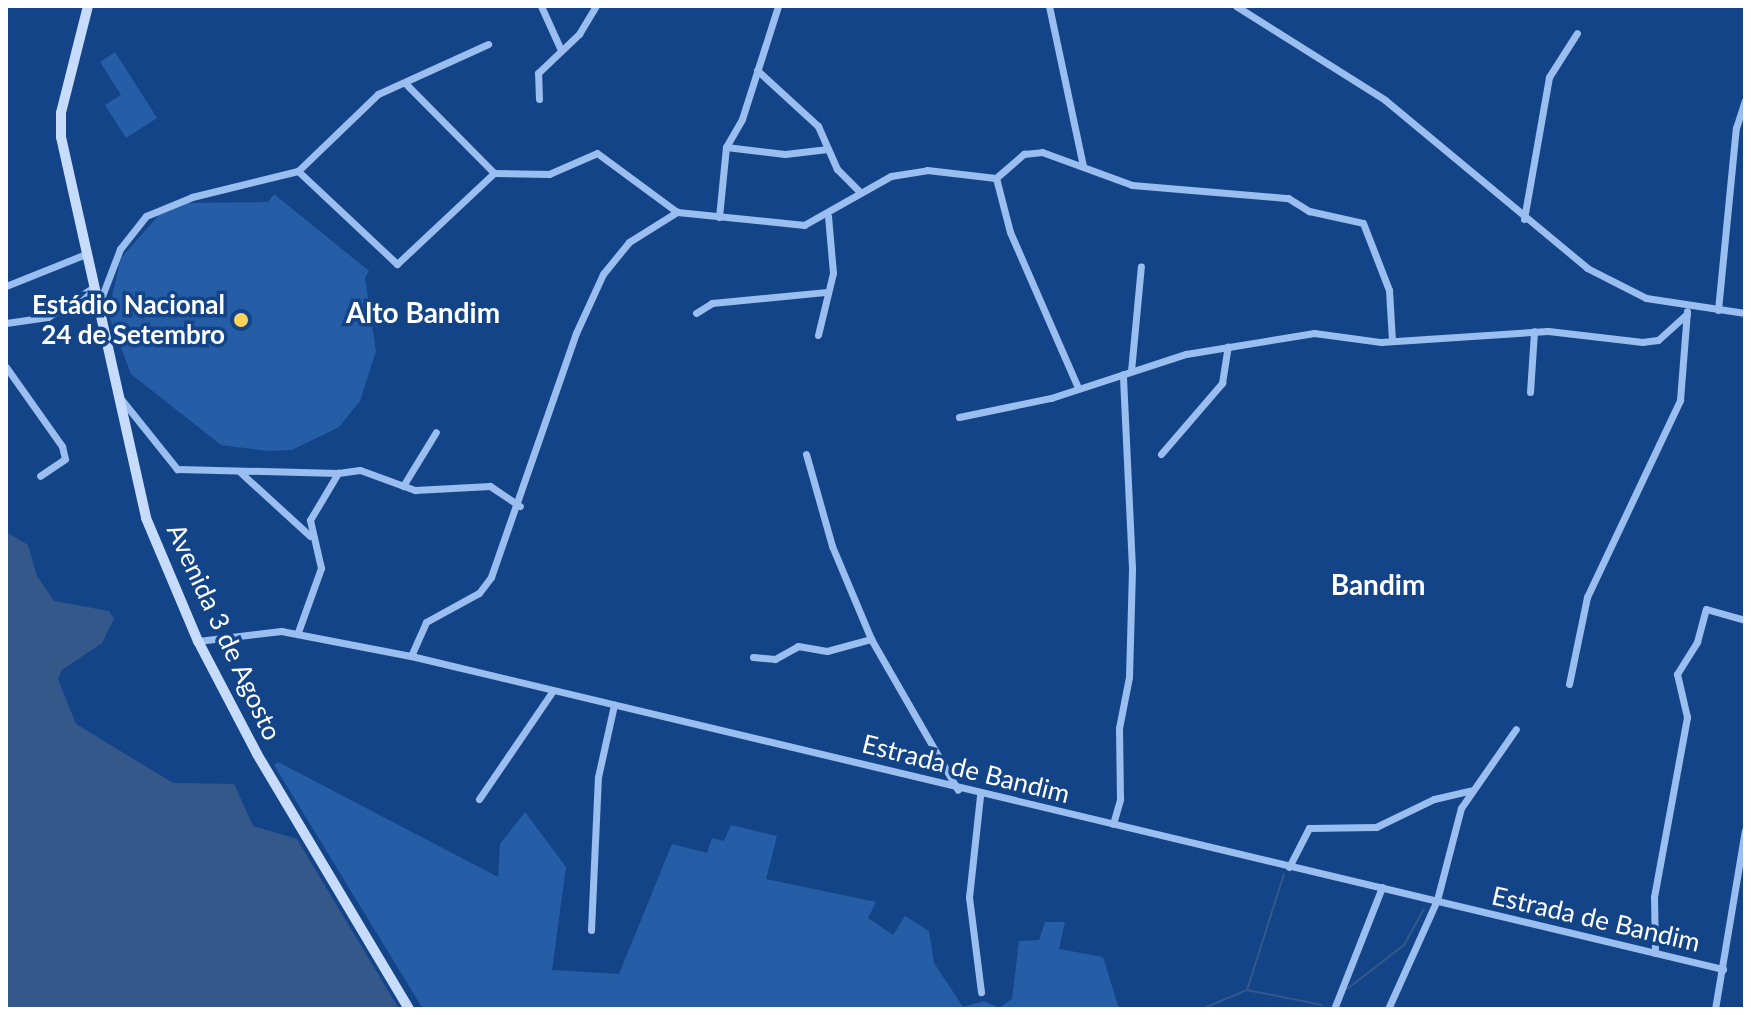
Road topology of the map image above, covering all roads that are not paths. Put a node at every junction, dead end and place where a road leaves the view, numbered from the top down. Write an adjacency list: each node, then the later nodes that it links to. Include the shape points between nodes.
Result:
1 (88, 6): 25 (street, Avenida 3 de Agosto, via 60,123)
2 (541, 6): 9 (street)
3 (596, 6): 9 (street)
4 (778, 6): 10 (street)
5 (1049, 6): 16 (street)
6 (1236, 6): 24 (street, via 1385,100)
7 (1577, 33): 24 (street, via 1549,77)
8 (488, 44): 11 (street)
9 (561, 50): 12 (street, via 538,73)
10 (757, 70): 14 (street); 15 (street, via 818,126)
11 (406, 84): 17 (street, via 365,104); 18 (street)
12 (539, 99)
13 (1745, 100): 32 (street, via 1736,128)
14 (726, 147): 15 (street, via 785,154); 23 (street)
15 (828, 149): 20 (street, via 837,169)
16 (1083, 166): 19 (street, via 1032,151); 38 (street, via 1157,190 1288,198 1309,211 1363,223 1389,290)
17 (298, 171): 18 (street, via 397,264); 30 (street, via 192,197 146,216 120,249)
18 (494, 173): 21 (street, via 549,174 597,153)
19 (996, 178): 20 (street, via 909,171); 42 (street, via 1010,232)
20 (858, 190): 22 (street)
21 (677, 212): 23 (street); 53 (street, via 629,242 603,274 571,347)
22 (828, 216): 23 (street, via 804,225); 29 (street, via 834,257)
23 (719, 217)
24 (1524, 219): 31 (street, via 1601,276)
25 (86, 254): 27 (street); 28 (street, Avenida 3 de Agosto)
26 (1141, 266): 41 (street)
27 (6, 286)
28 (94, 287): 30 (street, Avenida 3 de Agosto); 35 (street, via 48,317)
29 (827, 292): 33 (street, via 712,303); 37 (street)
30 (98, 306): 44 (street, Avenida 3 de Agosto)
31 (1687, 310): 32 (street); 36 (street, via 1653,341); 61 (street, via 1680,400 1587,597)
32 (1718, 310): 34 (street)
33 (696, 313)
34 (1745, 313)
35 (6, 323)
36 (1534, 331): 38 (street); 43 (street)
37 (818, 335)
38 (1392, 340): 39 (street, via 1325,333)
39 (1228, 346): 41 (street); 48 (street, via 1222,383)
40 (6, 367): 51 (street, via 62,446 65,459)
41 (1127, 372): 42 (street); 69 (street, via 1129,677 1119,719 1120,799)
42 (1078, 388): 45 (street)
43 (1530, 392)
44 (118, 395): 49 (street, via 177,469); 58 (street, Avenida 3 de Agosto, via 146,518)
45 (959, 417)
46 (436, 432): 52 (street)
47 (806, 454): 57 (street, via 832,546)
48 (1161, 454)
49 (238, 471): 50 (street); 54 (street)
50 (338, 473): 52 (street, via 360,470); 54 (street, via 310,520)
51 (40, 476)
52 (403, 486): 53 (street, via 490,486)
53 (520, 506): 59 (street, via 485,588 426,622)
54 (312, 537): 56 (street, via 321,568)
55 (1745, 620): 76 (street, via 1706,609 1697,642 1677,674 1687,717 1654,897)
56 (298, 632): 58 (street, Estrada de Bandim); 59 (street, Estrada de Bandim)
57 (871, 639): 60 (street, via 827,651 798,646 775,659); 65 (street)
58 (198, 641): 79 (street, Avenida 3 de Agosto, via 257,754)
59 (411, 656): 62 (street, Estrada de Bandim)
60 (753, 657)
61 (1569, 684)
62 (552, 692): 63 (street, Estrada de Bandim); 68 (street)
63 (614, 705): 65 (street, Estrada de Bandim); 75 (street, via 598,777)
64 (1516, 729): 66 (street)
65 (958, 790): 67 (street, Estrada de Bandim)
66 (1470, 791): 72 (street, via 1434,799 1376,827 1309,828); 74 (street)
67 (980, 796): 69 (street, Estrada de Bandim); 78 (street, via 969,897)
68 (479, 799)
69 (1113, 824): 72 (street, Estrada de Bandim)
70 (1745, 830): 71 (street)
71 (1744, 843): 77 (street)
72 (1289, 867): 73 (street, Estrada de Bandim)
73 (1382, 887): 74 (street, Estrada de Bandim); 80 (street)
74 (1437, 900): 76 (street, Estrada de Bandim); 81 (street)
75 (591, 930)
76 (1655, 953): 77 (street, Estrada de Bandim)
77 (1723, 969): 82 (street)
78 (981, 992)
79 (409, 1009)
80 (1334, 1009)
81 (1388, 1009)
82 (1715, 1009)

